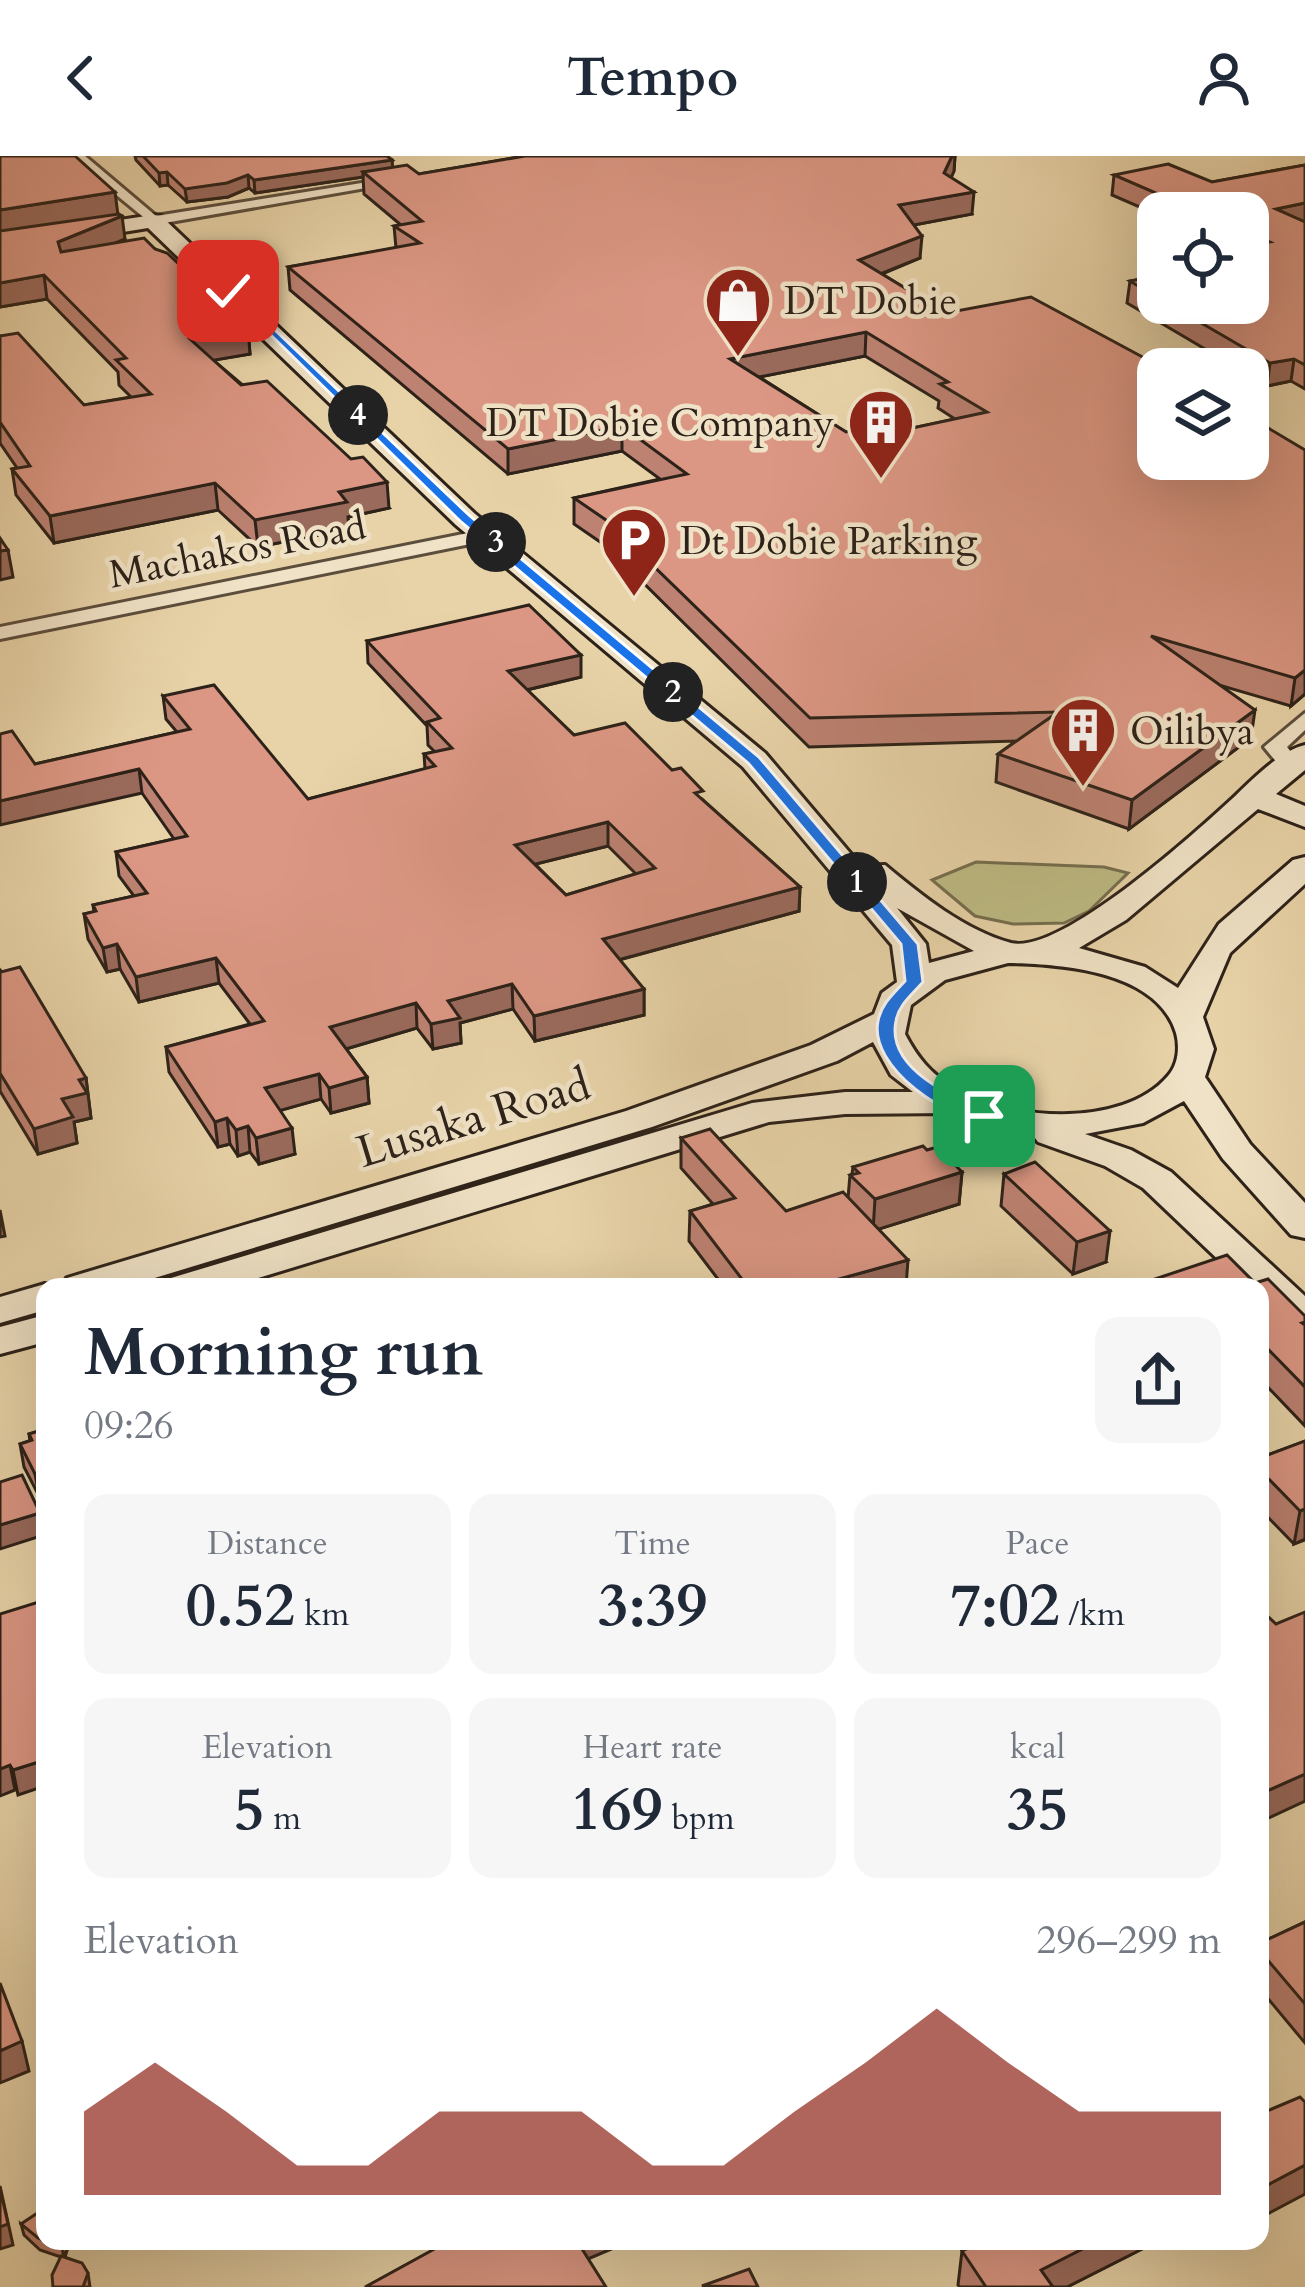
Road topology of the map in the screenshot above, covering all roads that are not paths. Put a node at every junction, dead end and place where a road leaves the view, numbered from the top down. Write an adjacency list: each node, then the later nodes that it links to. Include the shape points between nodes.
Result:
1 (76, 156): 3 (street)
2 (418, 178): 3 (street)
3 (153, 220): 4 (main road); 5 (main road)
4 (0, 245)
5 (488, 535): 6 (street, Machakos Road); 10 (main road, via 754,760)
6 (0, 633)
7 (1305, 719): 8 (street, via 1275,747)
8 (1298, 760): 9 (main road)
9 (1252, 795): 11 (main road); 13 (main road, via 1101,922)
10 (802, 817): 13 (main road, via 922,913); 14 (main road, via 909,944)
11 (1305, 817)
12 (1305, 867): 15 (main road, via 1201,965)
13 (1023, 953): 14 (main road, via 956,963); 15 (main road, via 1076,958 1142,980)
14 (914, 982): 16 (main road)
15 (1186, 1017): 17 (main road, via 1196,1047)
16 (886, 1022): 18 (main road, via 899,1066); 21 (main road, Lusaka Road, via 824,1053 639,1119)
17 (1187, 1077): 19 (main road, via 1139,1112 1102,1122); 20 (main road, via 1236,1151)
18 (948, 1103): 19 (main road); 22 (main road, Lusaka Road, via 765,1111)
19 (1018, 1123): 23 (main road, via 1118,1157 1156,1180)
20 (1305, 1226)
21 (111, 1278)
22 (215, 1278)
23 (1261, 1278)
24 (1269, 1285): 27 (main road)
25 (36, 1300): 26 (main road)
26 (0, 1310)
27 (1305, 1319)
28 (36, 1331): 29 (main road)
29 (0, 1341)

